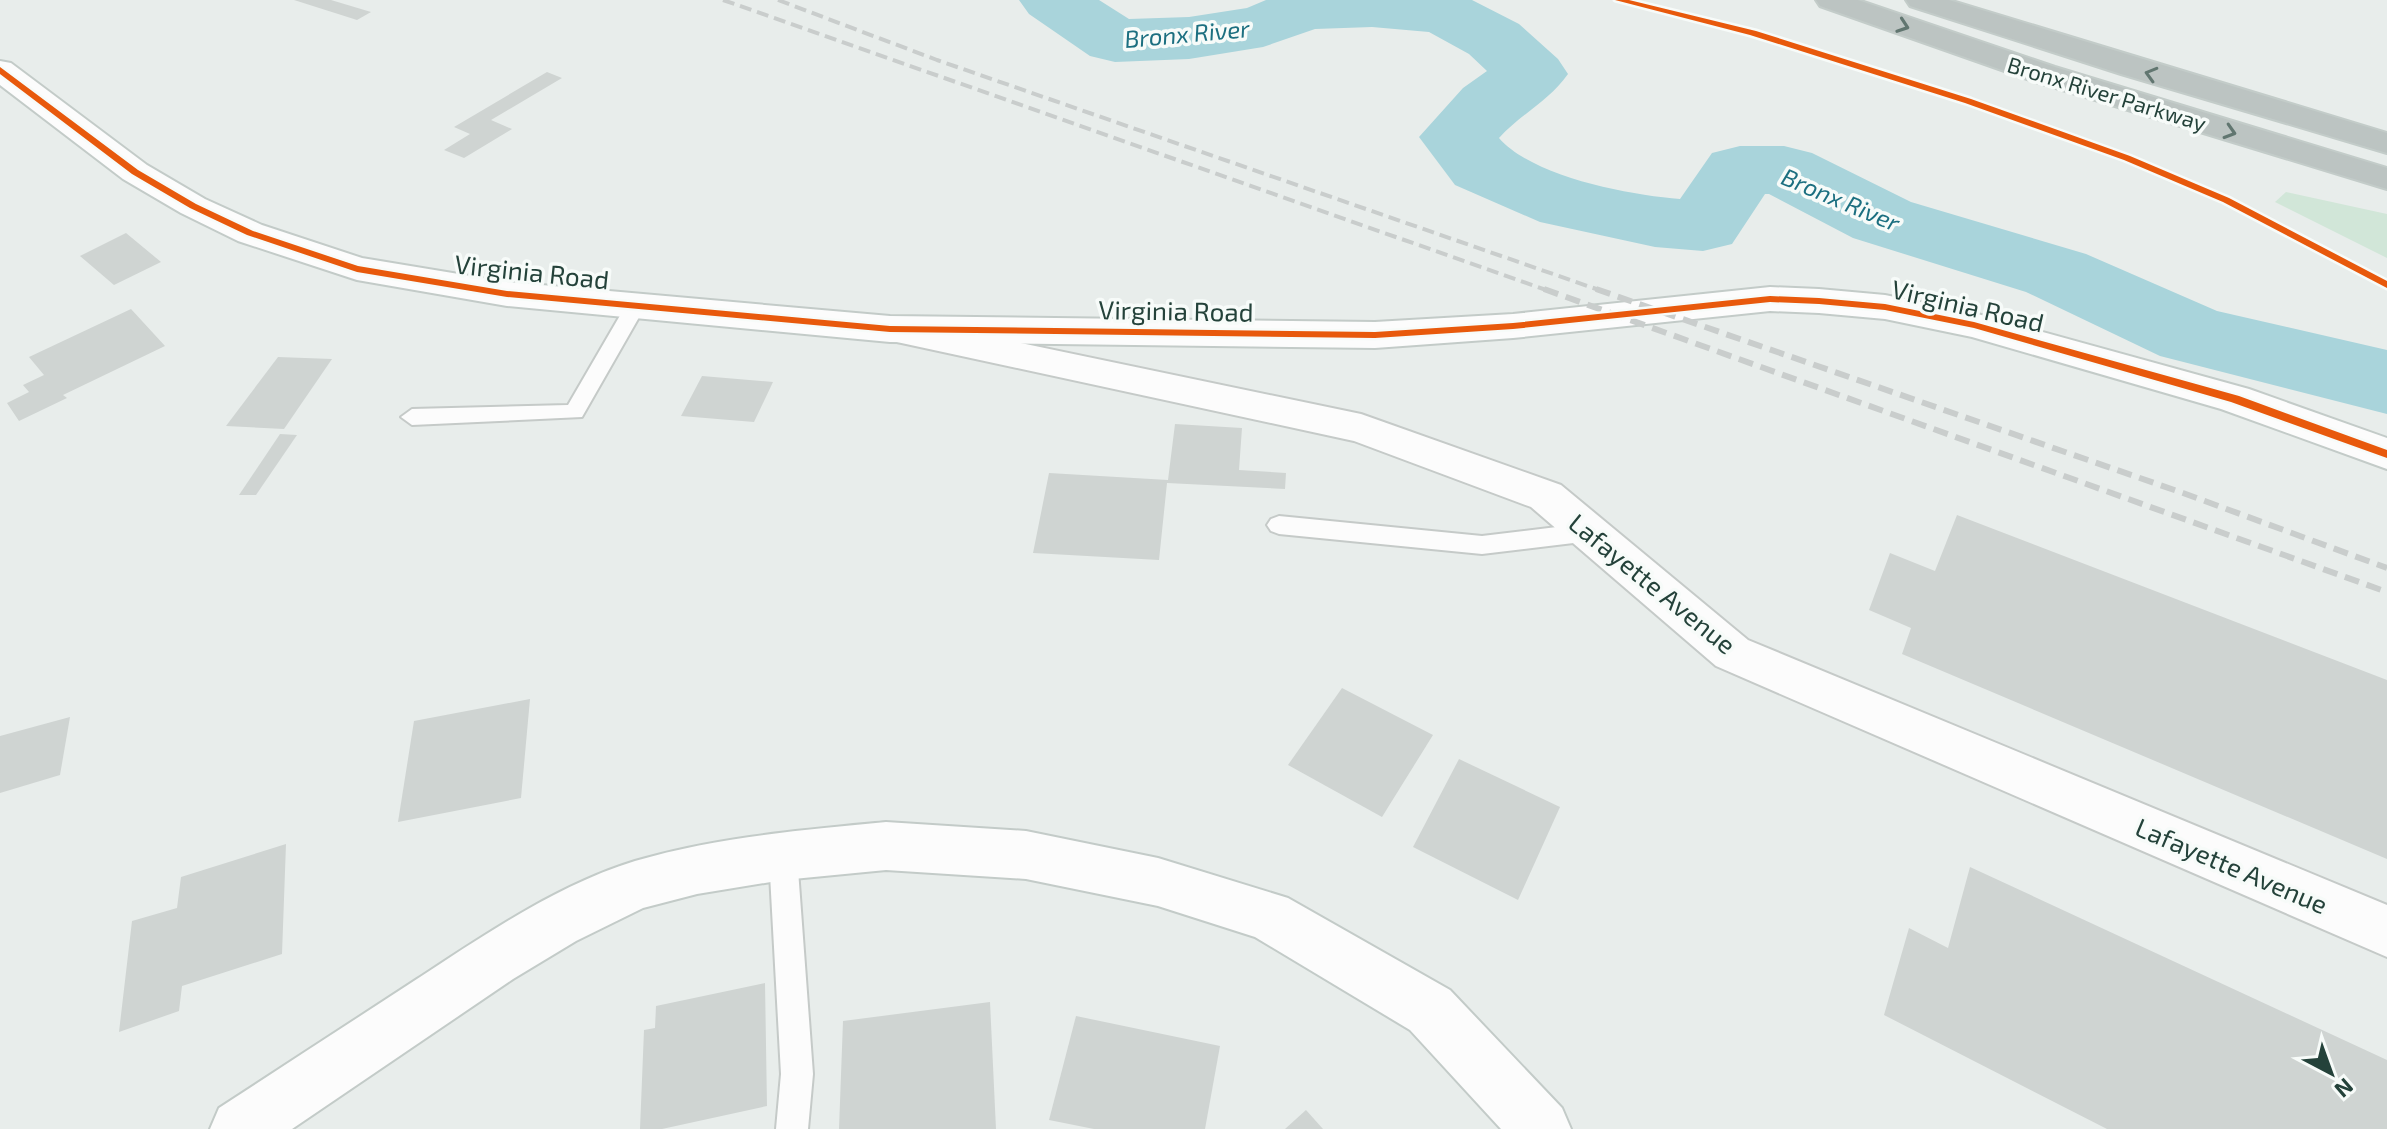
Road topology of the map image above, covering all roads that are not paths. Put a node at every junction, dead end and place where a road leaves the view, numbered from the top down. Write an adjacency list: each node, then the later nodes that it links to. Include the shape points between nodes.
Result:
1 (1830, 0): 5 (highway, Bronx River Parkway, one-way to 5, via 2057,79)
2 (1920, 0): 4 (highway, Bronx River Parkway, one-way to 2)
3 (0, 70): 6 (street, Virginia Road, via 135,172 250,233 357,269 507,294)
4 (2387, 143)
5 (2387, 179)
6 (636, 305): 7 (street, Virginia Road); 8 (lane, via 574,412)
7 (890, 329): 9 (street, Virginia Road, via 1375,335 1770,299 1819,301 1885,307 1974,325 2235,399); 11 (street, Lafayette Avenue, via 1361,428 1546,496)
8 (412, 417)
9 (2387, 454)
10 (1279, 525): 11 (lane, via 1482,545)
11 (1590, 532): 13 (street, Lafayette Avenue, via 1732,653)
12 (783, 856): 14 (street, via 634,886 557,923); 15 (lane, via 797,1074); 16 (street, via 886,846 1026,855 1158,882 1269,916 1430,1010)
13 (2387, 931)
14 (240, 1129)
15 (792, 1129)
16 (1541, 1129)

